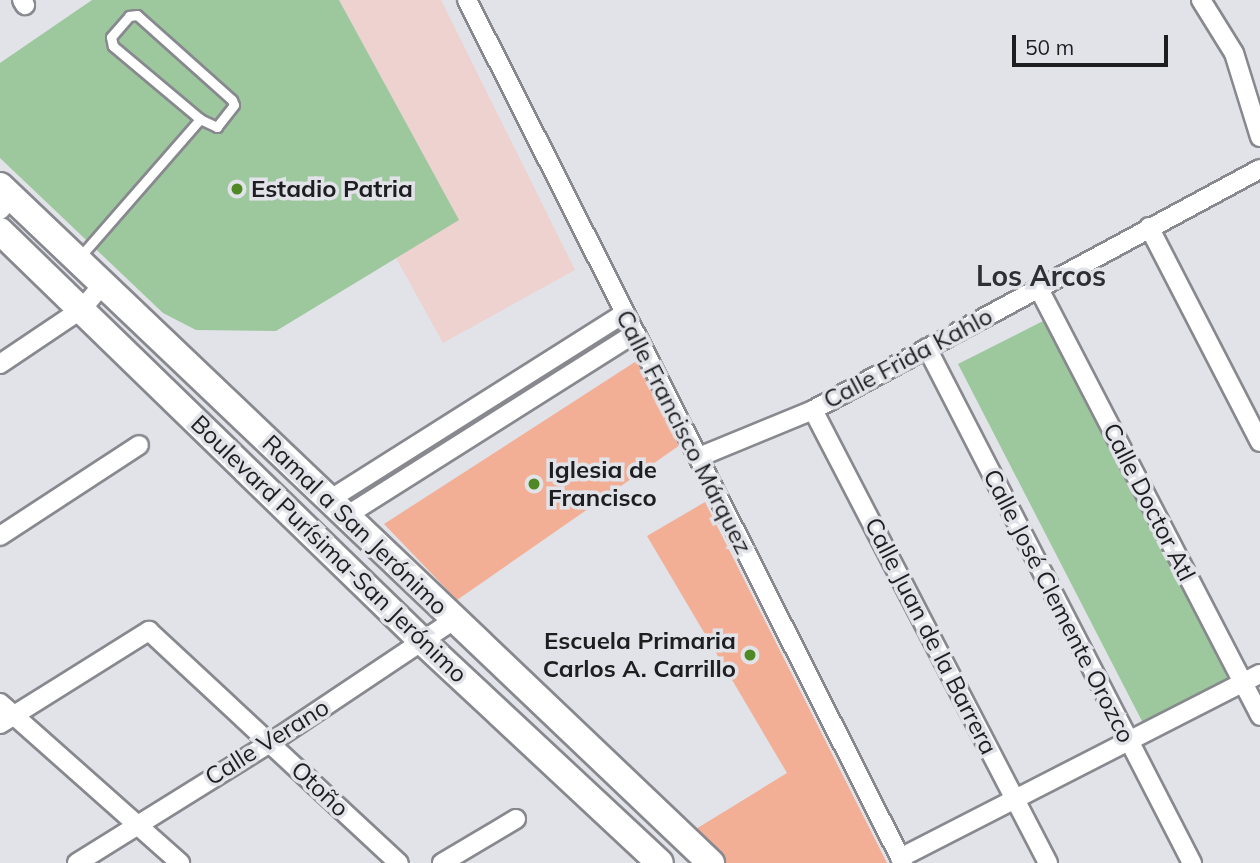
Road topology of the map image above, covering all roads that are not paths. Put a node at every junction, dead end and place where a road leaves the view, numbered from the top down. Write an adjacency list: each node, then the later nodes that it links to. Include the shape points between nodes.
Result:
1 (467, 0): 13 (street, Calle Francisco Márquez)
2 (1201, 0): 4 (street, via 1234,53)
3 (201, 120): 3 (lane, via 113,46 111,37 129,16 136,15 232,100 234,105 217,127); 9 (lane)
4 (1260, 137)
5 (1260, 169): 7 (street, Calle Frida Kahlo)
6 (4, 198): 9 (street, Ramal a San Jerónimo)
7 (1149, 227): 11 (street, Calle Frida Kahlo); 18 (street)
8 (0, 231): 12 (street, Boulevard Purísima-San Jerónimo)
9 (77, 260): 10 (street, Ramal a San Jerónimo)
10 (102, 285): 12 (street); 21 (street, Ramal a San Jerónimo)
11 (1038, 287): 15 (street, Calle Frida Kahlo); 26 (street, Calle Doctor Atl)
12 (82, 309): 16 (street); 24 (street, Boulevard Purísima-San Jerónimo)
13 (624, 314): 14 (street, Calle Francisco Márquez); 21 (street)
14 (635, 333): 20 (street, Calle Francisco Márquez); 21 (street)
15 (927, 348): 17 (street, Calle Frida Kahlo); 29 (street, Calle José Clemente Orozco)
16 (0, 364)
17 (813, 410): 20 (street, Calle Frida Kahlo); 31 (street, Calle Juan de la Barrera)
18 (1260, 442)
19 (139, 445): 22 (street)
20 (699, 457): 34 (street, Calle Francisco Márquez)
21 (338, 508): 23 (street, Ramal a San Jerónimo)
22 (0, 536)
23 (454, 619): 24 (street, Calle Verano); 40 (street, Ramal a San Jerónimo)
24 (422, 641): 30 (street, Calle Verano); 39 (street, Boulevard Purísima-San Jerónimo)
25 (1260, 674): 26 (street)
26 (1242, 683): 28 (street, Calle Doctor Atl); 29 (street)
27 (4, 714): 30 (street, Otoño, via 149,631); 33 (street)
28 (1260, 716)
29 (1129, 741): 31 (street); 42 (street, Calle José Clemente Orozco)
30 (270, 743): 33 (street, Calle Verano); 37 (street, Otoño)
31 (1015, 799): 34 (street); 41 (street, Calle Juan de la Barrera)
32 (516, 819): 38 (street)
33 (138, 822): 35 (street, Calle Verano); 36 (street)
34 (901, 861)
35 (77, 863)
36 (180, 863)
37 (399, 863)
38 (442, 863)
39 (660, 863)
40 (711, 863)
41 (1048, 863)
42 (1192, 863)

